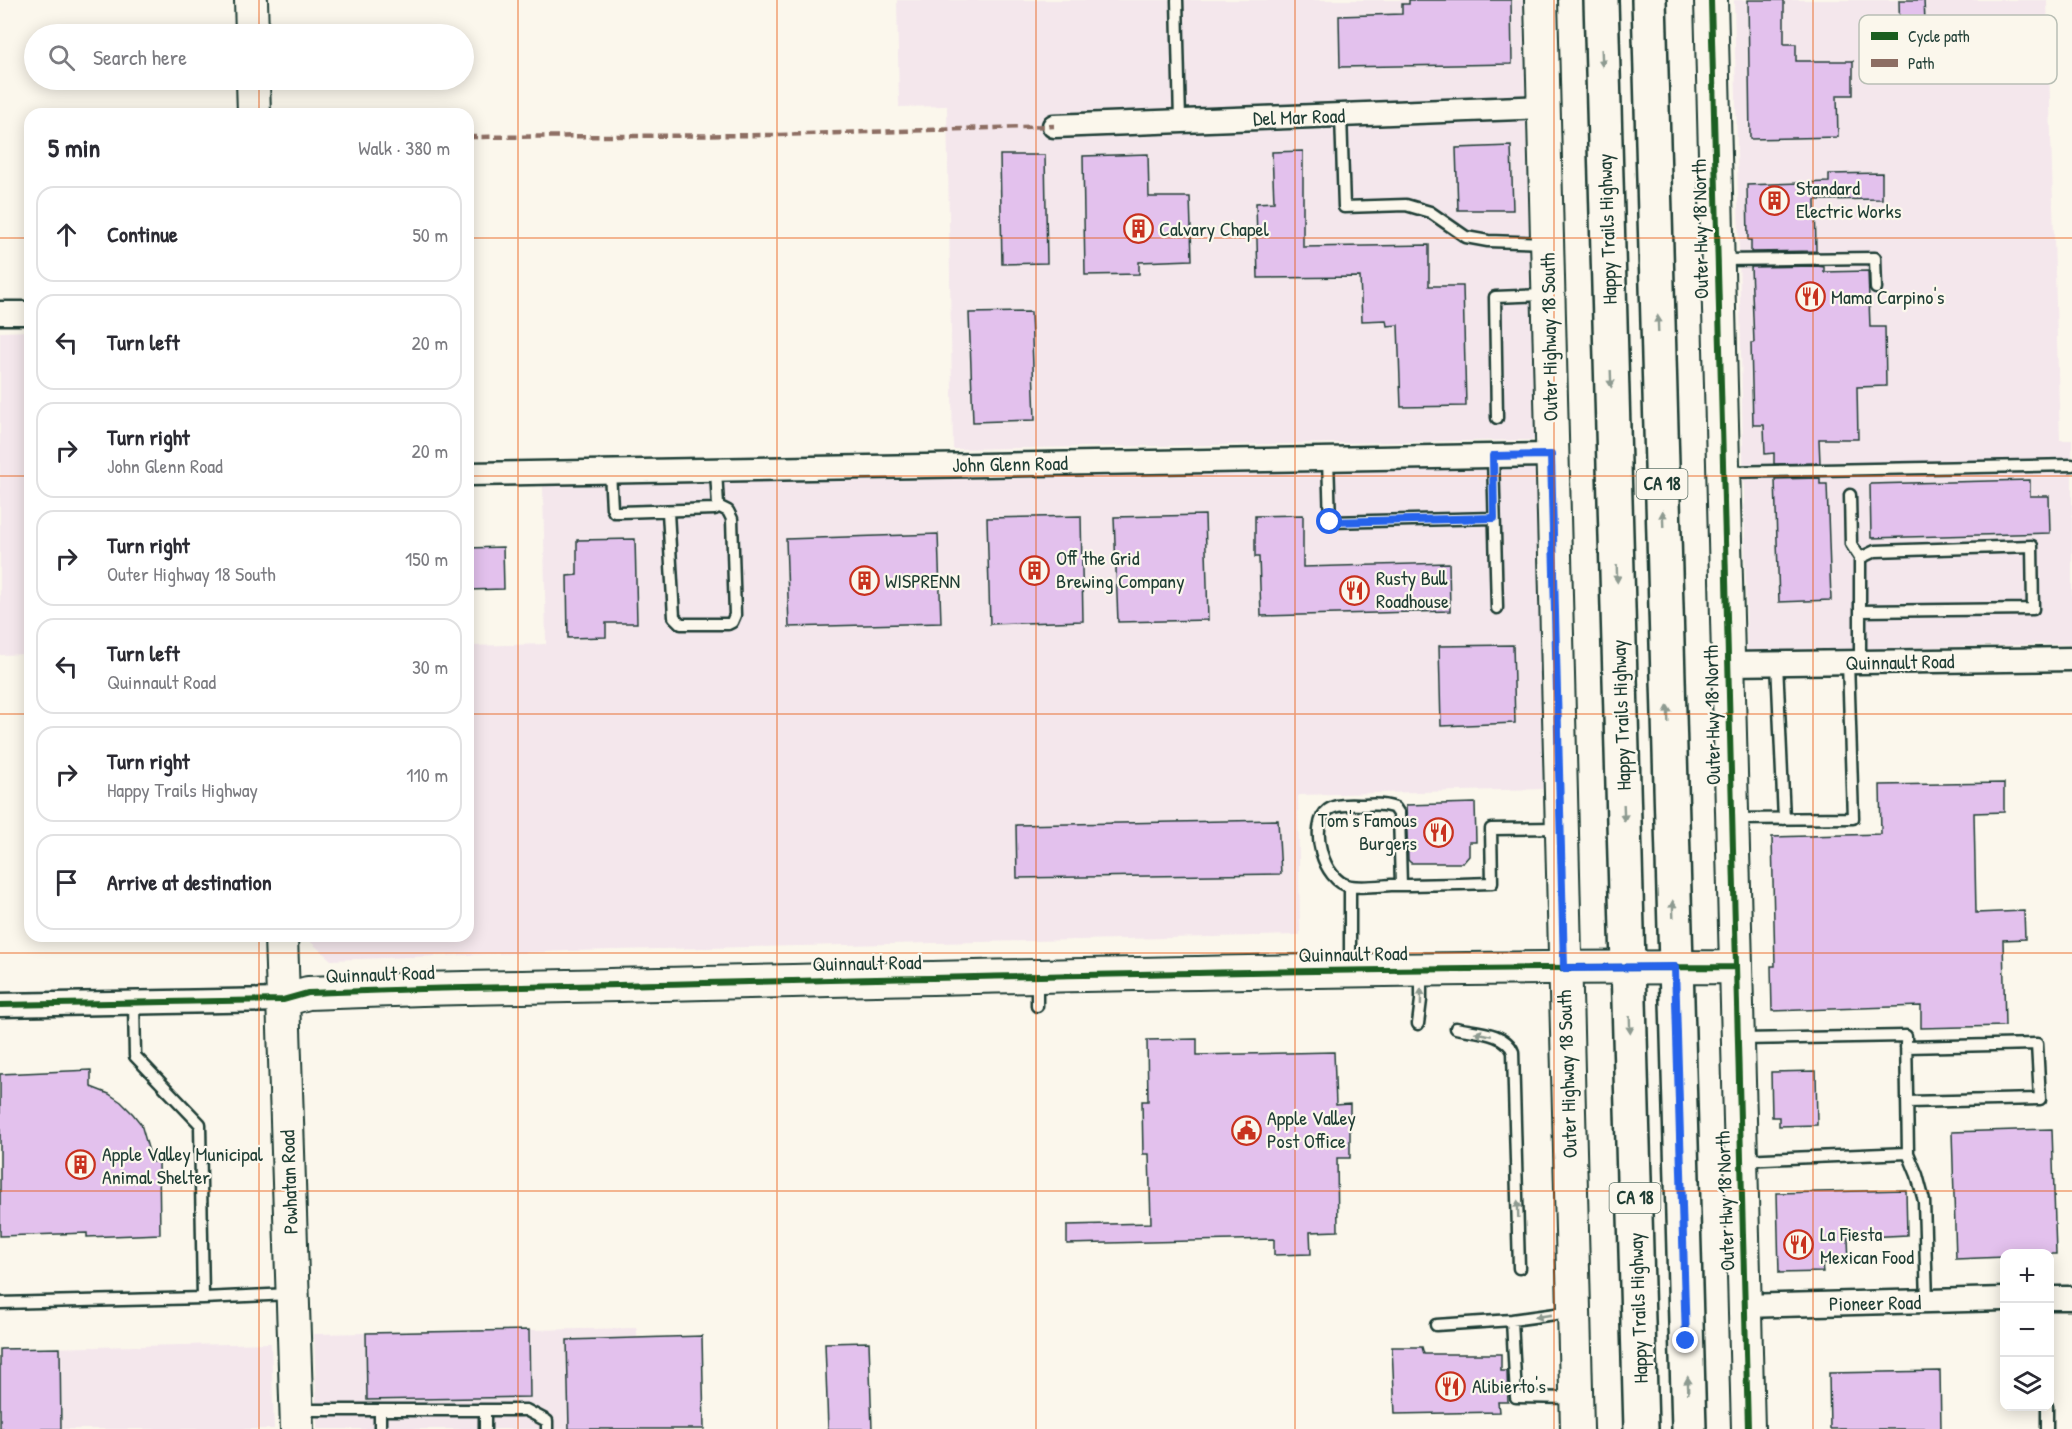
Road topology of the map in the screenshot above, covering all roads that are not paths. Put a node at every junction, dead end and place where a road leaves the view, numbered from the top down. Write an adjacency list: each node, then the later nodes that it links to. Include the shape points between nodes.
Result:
1 (251, 0): 7 (street)
2 (1177, 0): 12 (lane)
3 (1541, 0): 9 (street, Outer Highway 18 South)
4 (1601, 0): 46 (main road, Happy Trails Highway / CA 18, one-way to 46)
5 (1649, 0): 47 (main road, CA 18, one-way to 5)
6 (1711, 0): 15 (street, Outer Hwy 18 North)
7 (252, 24)
8 (253, 90): 10 (street)
9 (1544, 107): 11 (street, Del Mar Road); 14 (street, Outer Highway 18 South)
10 (254, 108)
11 (1341, 115): 12 (street, Del Mar Road); 14 (lane, via 1344,207 1406,205 1430,212 1466,237)
12 (1180, 121): 13 (street, Del Mar Road)
13 (1054, 126)
14 (1547, 243): 17 (street, Outer Highway 18 South)
15 (1718, 260): 16 (lane, via 1875,258); 27 (street, Outer Hwy 18 North)
16 (1876, 288)
17 (1548, 295): 20 (lane, via 1495,297); 21 (street, Outer Highway 18 South)
18 (24, 313): 19 (street)
19 (0, 314)
20 (1497, 418)
21 (1551, 455): 22 (street, John Glenn Road); 42 (street, Outer Highway 18 South)
22 (1493, 456): 23 (street, John Glenn Road); 32 (lane)
23 (1328, 459): 25 (street, John Glenn Road); 32 (lane, via 1330,522)
24 (2072, 465): 27 (lane)
25 (716, 470): 26 (street, John Glenn Road); 30 (lane)
26 (610, 472): 28 (street, John Glenn Road); 31 (lane, via 614,512)
27 (1723, 472): 39 (street, Outer Hwy 18 North)
28 (474, 474)
29 (1850, 495): 33 (lane, via 1851,544)
30 (718, 506): 31 (lane, via 711,510); 31 (lane, via 728,511 732,519 735,615 728,624 681,624 674,617)
31 (668, 512)
32 (1494, 518): 34 (lane)
33 (1860, 558): 35 (lane); 35 (lane, via 1875,550 2032,546 2033,609)
34 (1497, 608)
35 (1860, 611): 37 (lane)
36 (2072, 659): 37 (street, Quinnault Road)
37 (1854, 662): 38 (street, Quinnault Road); 41 (lane, via 1853,818)
38 (1777, 663): 39 (street, Quinnault Road); 41 (lane)
39 (1727, 664): 40 (street, Outer Hwy 18 North)
40 (1731, 819): 41 (lane); 48 (street, Outer Hwy 18 North)
41 (1784, 819)
42 (1561, 828): 43 (lane, via 1491,829 1492,883); 49 (street, Outer Highway 18 South)
43 (1401, 885): 44 (lane); 44 (lane, via 1399,814 1387,804 1348,805 1328,811 1321,820 1320,853 1333,877)
44 (1350, 886): 51 (lane)
45 (281, 942): 52 (street, Powhatan Road)
46 (1629, 966): 47 (street, Quinnault Road); 49 (street, Quinnault Road); 83 (main road, Happy Trails Highway / CA 18, one-way to 83)
47 (1675, 967): 48 (street, Quinnault Road); 84 (main road, CA 18, one-way to 47)
48 (1735, 967): 57 (street, Outer Hwy 18 North)
49 (1564, 968): 50 (street, Quinnault Road); 71 (street, Outer Highway 18 South)
50 (1420, 969): 51 (street, Quinnault Road); 55 (lane, one-way to 50)
51 (1350, 971): 52 (street, Quinnault Road, via 1037,991 422,989 308,993)
52 (283, 1000): 53 (street, Quinnault Road); 63 (street, Powhatan Road)
53 (134, 1003): 54 (street, Quinnault Road); 64 (lane, via 135,1056 200,1124)
54 (0, 1005)
55 (1418, 1024)
56 (1456, 1028): 62 (lane, one-way to 56, via 1513,1052 1502,1038)
57 (1737, 1039): 58 (lane, via 1906,1036); 61 (street, Outer Hwy 18 North)
58 (1906, 1047): 59 (lane); 59 (lane, via 2037,1044 2040,1099)
59 (1907, 1102): 60 (lane)
60 (1908, 1154): 61 (lane); 68 (lane, via 1924,1201)
61 (1740, 1160): 70 (street, Outer Hwy 18 North)
62 (1520, 1268)
63 (293, 1294): 64 (lane); 78 (street, Powhatan Road)
64 (203, 1298): 69 (lane)
65 (2054, 1298): 66 (street)
66 (2072, 1298)
67 (2000, 1299): 68 (street, Pioneer Road)
68 (1927, 1301): 70 (street, Pioneer Road)
69 (0, 1303)
70 (1744, 1306): 85 (street, Outer Hwy 18 North)
71 (1574, 1311): 72 (lane, one-way to 72); 74 (street, Outer Highway 18 South)
72 (1512, 1320): 73 (lane); 74 (lane, via 1516,1397)
73 (1436, 1325)
74 (1576, 1398): 82 (street, Outer Highway 18 South)
75 (380, 1410): 76 (lane); 78 (lane); 79 (lane)
76 (485, 1410): 80 (lane); 81 (lane, via 526,1410 547,1421)
77 (2047, 1411): 86 (lane)
78 (297, 1420)
79 (380, 1429)
80 (485, 1429)
81 (547, 1429)
82 (1577, 1429)
83 (1641, 1429)
84 (1689, 1429)
85 (1748, 1429)
86 (2048, 1429)

